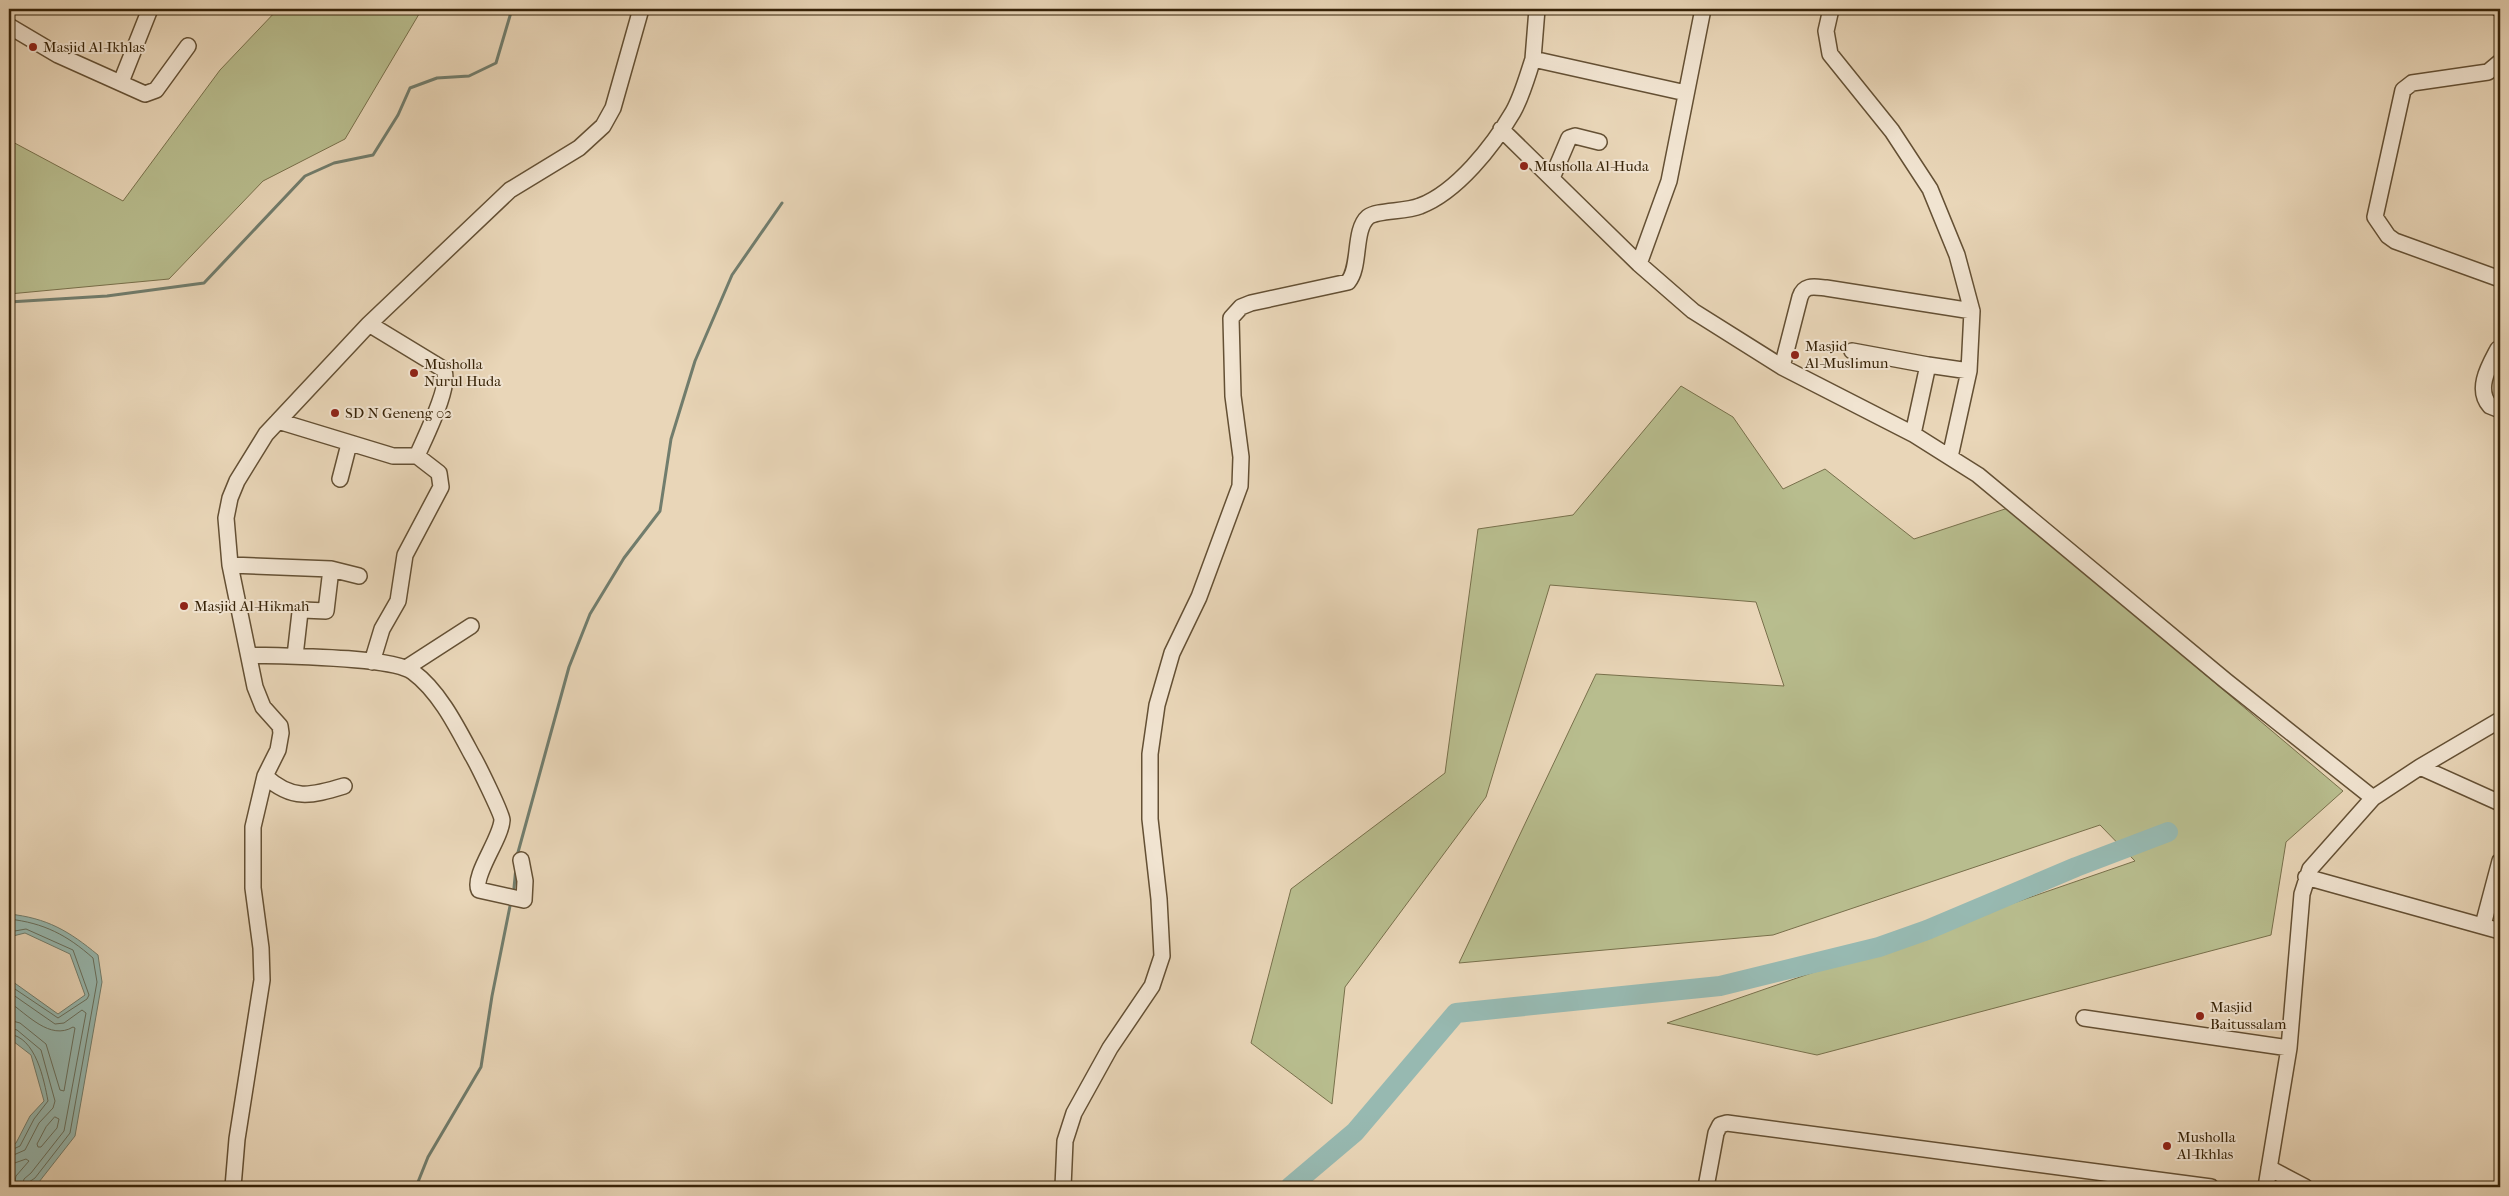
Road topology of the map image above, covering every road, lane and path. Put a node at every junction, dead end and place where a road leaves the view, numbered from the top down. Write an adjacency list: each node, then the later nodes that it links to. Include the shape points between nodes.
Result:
1 (150, 9): 10 (street)
2 (641, 9): 18 (street, via 616,99 603,126 579,148 510,190)
3 (1537, 9): 8 (street)
4 (1703, 9): 11 (street)
5 (1831, 9): 17 (street, via 1826,31 1830,54 1892,130 1930,189 1957,255)
6 (9, 26): 10 (street, via 58,54)
7 (188, 46): 10 (street, via 153,92 145,94)
8 (1532, 58): 11 (street); 12 (street, via 1513,111)
9 (2500, 62): 16 (street, via 2488,72 2412,83 2403,90 2375,217 2395,241)
10 (121, 82)
11 (1686, 93): 15 (street, via 1669,181)
12 (1501, 129): 14 (street); 54 (street, via 1470,170 1432,200 1400,212 1376,213 1366,218 1348,282 1250,303 1231,318 1233,396 1241,457 1240,486 1199,597 1172,653 1157,705 1150,754 1150,819 1160,899 1162,956 1152,986 1110,1048 1074,1113 1065,1141)
13 (1599, 142): 14 (street, via 1575,136 1569,138)
14 (1552, 178): 15 (street)
15 (1639, 264): 22 (street, via 1692,311)
16 (2500, 279)
17 (1972, 311): 22 (street, via 1809,287 1802,292); 23 (street)
18 (369, 324): 25 (street); 28 (street, via 443,370 446,375 444,389)
19 (2499, 345): 24 (street, via 2488,369 2483,393 2490,406)
20 (1852, 351): 21 (street)
21 (1928, 365): 23 (street); 26 (street)
22 (1782, 367): 26 (street)
23 (1968, 371): 29 (street)
24 (2500, 410)
25 (278, 420): 27 (street); 31 (street, via 251,456 230,498 226,518)
26 (1913, 434): 29 (street)
27 (349, 444): 28 (street, via 393,456); 30 (street)
28 (417, 456): 37 (street, via 439,473 441,487 405,555 398,600 382,629)
29 (1950, 457): 43 (street, via 1978,475)
30 (340, 479)
31 (230, 565): 32 (street); 35 (street)
32 (331, 569): 33 (street); 36 (street, via 326,611 300,612)
33 (359, 576)
34 (471, 626): 38 (street)
35 (249, 655): 36 (street); 41 (street, via 258,698 281,730 278,750)
36 (295, 656): 37 (street)
37 (372, 662): 38 (street)
38 (406, 668): 45 (street, via 428,685 438,700 479,768 502,816 493,850 478,879 479,890 524,900)
39 (2500, 720): 40 (street)
40 (2420, 767): 43 (street); 44 (street)
41 (265, 776): 42 (street, via 282,790 300,794 315,794); 53 (street, via 256,808 252,846 262,980)
42 (344, 786)
43 (2373, 798): 47 (street, via 2316,861)
44 (2500, 803)
45 (521, 860)
46 (2500, 861): 48 (street)
47 (2306, 877): 48 (street); 51 (street)
48 (2483, 925): 49 (street)
49 (2500, 931)
50 (2084, 1018): 51 (street)
51 (2289, 1048): 52 (street)
52 (2269, 1168): 57 (street); 58 (street)
53 (233, 1187)
54 (1063, 1187)
55 (1706, 1187): 56 (street, via 1716,1133 1720,1125 1727,1123)
56 (2211, 1187)
57 (2266, 1187)
58 (2305, 1187)

